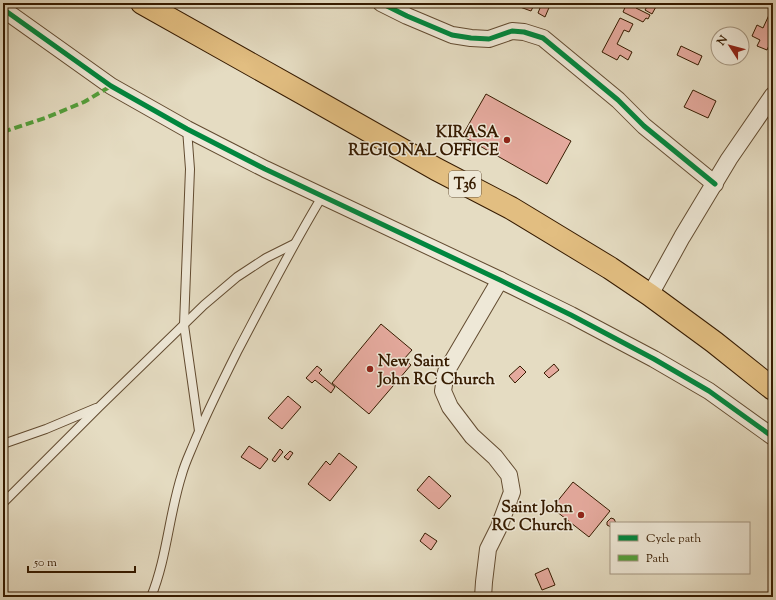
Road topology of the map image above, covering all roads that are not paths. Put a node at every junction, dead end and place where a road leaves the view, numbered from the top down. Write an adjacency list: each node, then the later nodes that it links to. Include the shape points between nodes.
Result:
1 (142, 3): 10 (highway, T36, via 436,169 512,208)
2 (381, 3): 6 (street, via 452,35 489,39 512,32 524,32 543,38)
3 (3, 9): 5 (street, via 111,86)
4 (773, 95): 6 (street)
5 (187, 129): 7 (street); 11 (lane, via 190,169)
6 (715, 184): 10 (street)
7 (323, 195): 8 (lane); 9 (street)
8 (294, 244): 11 (lane, via 237,277); 14 (lane, via 213,399)
9 (500, 280): 15 (street, via 654,359 709,391); 19 (street, via 446,372 443,391 450,407 472,436 495,457 509,475 512,492 488,549)
10 (650, 295): 12 (highway, T36)
11 (184, 325): 13 (lane); 14 (lane)
12 (773, 389)
13 (99, 407): 16 (lane); 17 (lane)
14 (199, 432): 18 (lane, via 182,473 157,583)
15 (773, 437)
16 (3, 444)
17 (3, 503)
18 (151, 597)
19 (484, 597)

